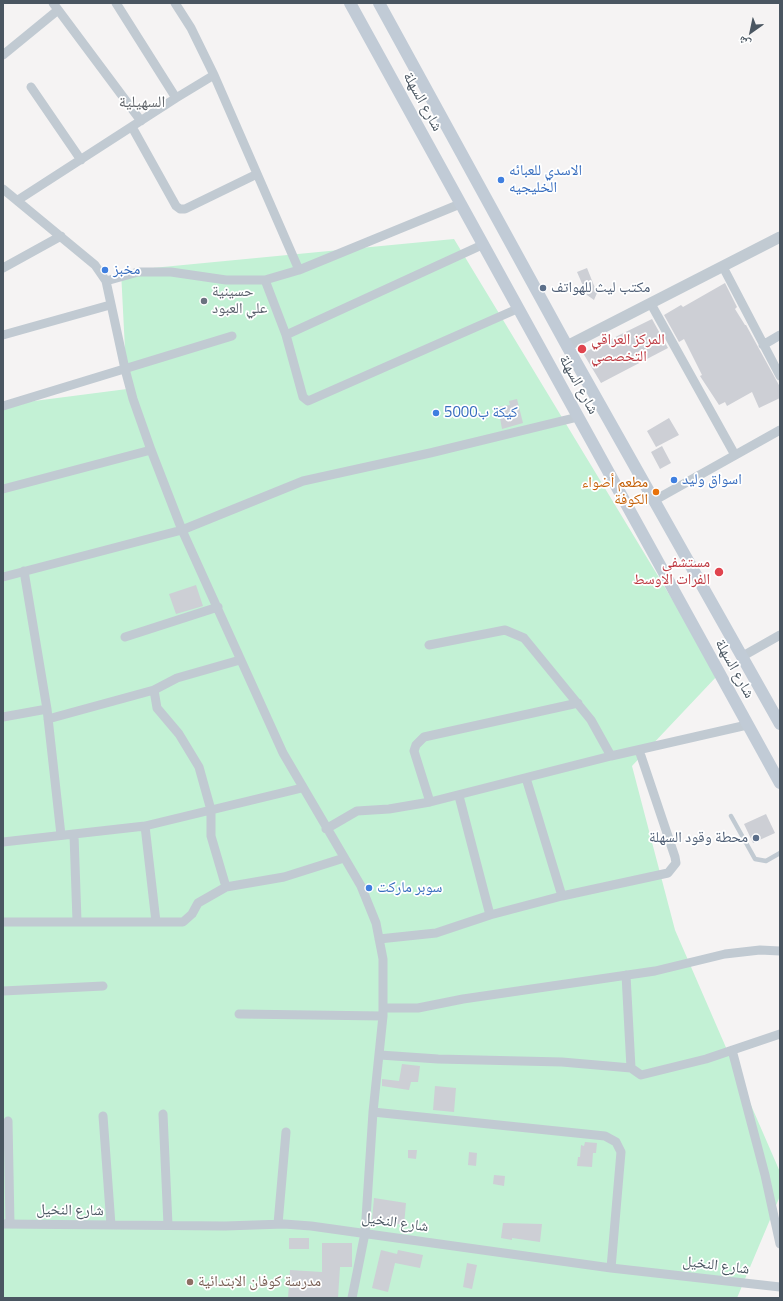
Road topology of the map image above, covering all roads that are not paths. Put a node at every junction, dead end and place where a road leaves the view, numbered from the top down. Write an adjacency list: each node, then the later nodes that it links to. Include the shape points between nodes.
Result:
1 (116, 3): 9 (street)
2 (175, 3): 7 (street, via 191,28)
3 (350, 3): 16 (main road, شارع السهلة)
4 (380, 3): 33 (main road, شارع السهلة)
5 (55, 6): 6 (street); 10 (street)
6 (3, 55)
7 (214, 76): 9 (street); 13 (street)
8 (30, 87): 12 (street)
9 (176, 98): 10 (street)
10 (141, 121): 11 (street)
11 (132, 127): 12 (street); 13 (street, via 180,209 185,209)
12 (81, 160): 15 (street)
13 (257, 174): 22 (street)
14 (3, 189): 15 (street)
15 (18, 200): 17 (street)
16 (460, 204): 19 (main road, شارع السهلة); 22 (street)
17 (61, 236): 20 (street); 24 (street, via 95,265)
18 (780, 237): 21 (street)
19 (482, 245): 27 (main road, شارع السهلة); 29 (street)
20 (3, 268)
21 (723, 268): 25 (street); 32 (street)
22 (299, 270): 23 (street)
23 (265, 280): 24 (street, via 226,280 171,272 138,272); 29 (street)
24 (106, 281): 26 (street)
25 (651, 304): 33 (street); 40 (street)
26 (110, 305): 28 (street); 34 (street)
27 (517, 309): 29 (street, via 308,401 303,397); 37 (main road, شارع السهلة)
28 (3, 335)
29 (286, 335)
30 (780, 335): 32 (street)
31 (232, 336): 34 (street)
32 (763, 345): 35 (street)
33 (567, 346): 42 (main road, شارع السهلة)
34 (124, 369): 36 (street); 39 (street)
35 (780, 376)
36 (3, 406)
37 (578, 417): 43 (street, via 303,481); 58 (main road, شارع السهلة)
38 (780, 430): 40 (street)
39 (151, 450): 41 (street); 43 (street)
40 (735, 455): 42 (street)
41 (3, 489)
42 (655, 500): 50 (main road, شارع السهلة)
43 (182, 530): 44 (street); 46 (street)
44 (24, 571): 45 (street); 54 (street)
45 (3, 577)
46 (218, 607): 48 (street); 51 (street)
47 (780, 635): 50 (street)
48 (125, 637)
49 (429, 645): 53 (street, via 510,631 524,638)
50 (743, 656): 57 (main road, شارع السهلة)
51 (240, 660): 52 (street, via 177,678); 63 (street)
52 (154, 690): 56 (street); 66 (street, via 157,708 179,734 199,767)
53 (578, 703): 60 (street, via 591,720); 65 (street, via 424,737 414,751)
54 (47, 709): 55 (street); 56 (street)
55 (3, 717)
56 (48, 719): 70 (street)
57 (780, 724)
58 (747, 725): 59 (street); 62 (main road, شارع السهلة)
59 (639, 750): 60 (street); 76 (street, via 676,863 668,873)
60 (611, 756): 61 (street)
61 (526, 778): 64 (street); 76 (street)
62 (780, 783)
63 (302, 788): 66 (street); 69 (street)
64 (459, 796): 65 (street); 77 (street)
65 (430, 802): 69 (street, via 357,811)
66 (211, 810): 68 (street); 75 (street, via 211,836)
67 (731, 816): 73 (lane, via 754,859 766,861)
68 (145, 826): 71 (street); 80 (street)
69 (326, 829): 74 (street)
70 (61, 835): 71 (street); 72 (street)
71 (74, 835): 78 (street)
72 (3, 842)
73 (780, 853)
74 (344, 858): 75 (street, via 284,877); 81 (street, via 361,886)
75 (226, 887): 80 (street, via 198,903 192,914 183,922)
76 (562, 896): 77 (street)
77 (490, 915): 81 (street, via 436,933)
78 (77, 921): 79 (street); 80 (street)
79 (3, 922)
80 (156, 922)
81 (380, 939): 86 (street, via 383,959)
82 (780, 951): 83 (street, via 760,950 725,954)
83 (626, 975): 86 (street); 91 (street)
84 (103, 986): 85 (street)
85 (3, 992)
86 (383, 1012): 87 (street); 90 (street)
87 (239, 1014)
88 (780, 1034): 89 (street)
89 (732, 1050): 91 (street, via 706,1060 641,1075); 102 (street, via 765,1175)
90 (380, 1055): 91 (street, via 562,1062); 92 (street)
91 (631, 1068)
92 (373, 1112): 101 (street); 103 (street, via 605,1136 616,1142 621,1152)
93 (163, 1114): 100 (street)
94 (103, 1116): 99 (street)
95 (8, 1121): 97 (street)
96 (286, 1132): 98 (street)
97 (6, 1224): 99 (street, شارع النخيل)
98 (278, 1224): 100 (street, شارع النخيل); 101 (street, شارع النخيل)
99 (112, 1225): 100 (street, شارع النخيل)
100 (168, 1225)
101 (365, 1233): 103 (street, شارع النخيل); 105 (street)
102 (780, 1244)
103 (611, 1268): 104 (street, شارع النخيل)
104 (780, 1287)
105 (352, 1298)

